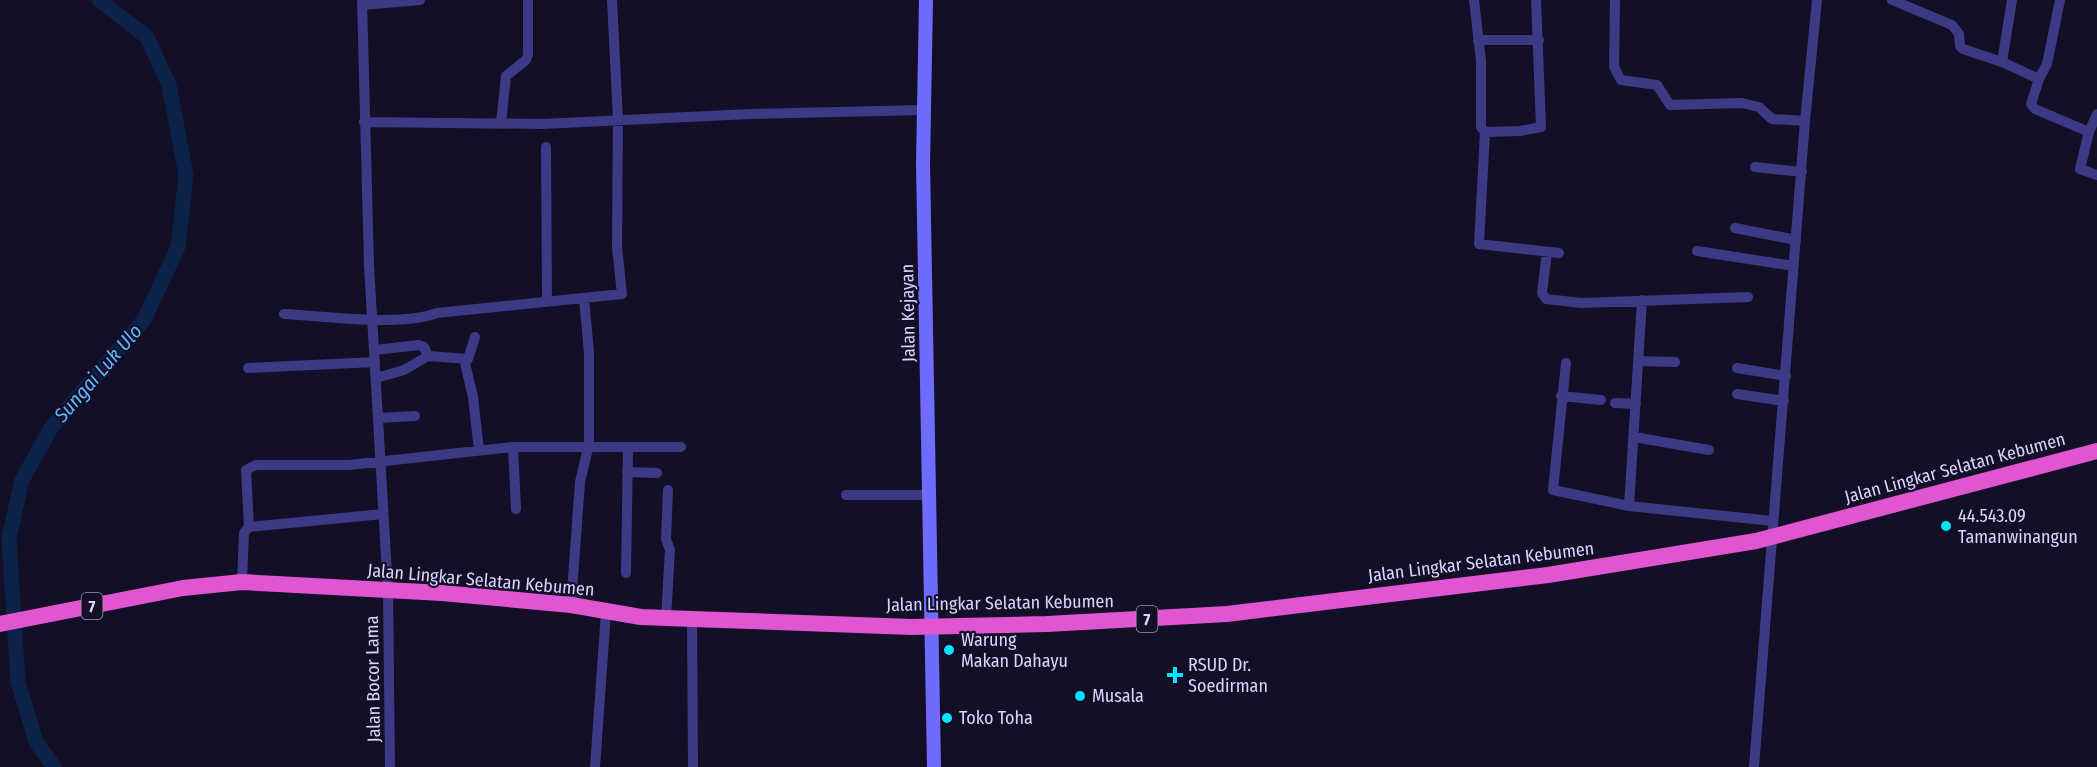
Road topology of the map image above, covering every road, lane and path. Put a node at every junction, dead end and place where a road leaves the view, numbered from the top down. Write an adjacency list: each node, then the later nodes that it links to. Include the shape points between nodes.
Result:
1 (420, 0): 12 (street)
2 (528, 0): 22 (street, via 528,55 506,76)
3 (612, 0): 19 (street)
4 (926, 0): 17 (main road, Jalan Kejayan)
5 (1474, 0): 13 (street)
6 (1536, 0): 14 (street)
7 (1615, 0): 20 (street, via 1614,68 1621,80 1657,85 1670,105 1742,103 1759,107 1772,119)
8 (1817, 0): 20 (street)
9 (1892, 0): 15 (street, via 1952,26 1959,34 1960,46)
10 (2012, 0): 15 (street)
11 (2060, 0): 16 (street, via 2047,64)
12 (362, 3): 21 (street, Jalan Bocor Lama)
13 (1478, 40): 14 (street); 23 (street, via 1481,127)
14 (1539, 40): 23 (street, via 1542,127)
15 (2002, 62): 16 (street)
16 (2039, 79): 24 (street, via 2031,104 2035,110)
17 (924, 111): 19 (street); 74 (main road, Jalan Kejayan)
18 (2097, 114): 24 (street)
19 (618, 120): 22 (street); 36 (street, via 617,248 622,288 618,295)
20 (1805, 121): 27 (street)
21 (364, 122): 22 (street); 40 (street, Jalan Bocor Lama)
22 (501, 123)
23 (1485, 132): 32 (street, via 1479,244)
24 (2089, 132): 28 (street, via 2080,169)
25 (546, 147): 38 (street)
26 (1755, 167): 27 (street)
27 (1802, 172): 30 (street)
28 (2097, 175)
29 (1735, 228): 30 (street)
30 (1796, 240): 34 (street)
31 (1696, 250): 34 (street)
32 (1547, 252): 33 (street); 37 (street, via 1543,298 1581,303)
33 (1559, 253)
34 (1794, 266): 51 (street)
35 (1748, 297): 37 (street)
36 (584, 298): 38 (street); 62 (street, via 589,353)
37 (1642, 300): 45 (street)
38 (547, 302): 40 (street, via 437,313 423,318)
39 (284, 314): 40 (street)
40 (372, 319): 42 (street, Jalan Bocor Lama)
41 (475, 337): 44 (street, via 469,358)
42 (375, 350): 43 (street, via 419,345); 46 (street, Jalan Bocor Lama)
43 (428, 356): 44 (street); 52 (street, via 404,370)
44 (464, 359): 66 (street)
45 (1640, 361): 47 (street); 58 (street)
46 (375, 362): 49 (street); 52 (street, Jalan Bocor Lama)
47 (1675, 362)
48 (1566, 363): 54 (street)
49 (248, 368)
50 (1737, 368): 51 (street)
51 (1786, 376): 56 (street)
52 (376, 378): 60 (street, Jalan Bocor Lama)
53 (1737, 394): 56 (street)
54 (1561, 396): 55 (street); 75 (street, via 1552,489)
55 (1601, 400)
56 (1784, 401): 79 (street)
57 (1615, 403): 58 (street)
58 (1636, 404): 61 (street)
59 (415, 416): 60 (street)
60 (378, 418): 69 (street, Jalan Bocor Lama)
61 (1634, 437): 67 (street); 75 (street)
62 (588, 446): 63 (street); 64 (street); 83 (street, via 582,471)
63 (513, 447): 66 (street); 76 (street)
64 (628, 447): 65 (street); 70 (street)
65 (681, 447)
66 (479, 450): 69 (street)
67 (1709, 450)
68 (2097, 450): 79 (highway, Jalan Lingkar Selatan Kebumen / 7)
69 (380, 462): 77 (street, Jalan Bocor Lama); 78 (street, via 250,466 245,473)
70 (627, 472): 71 (street); 80 (street)
71 (657, 473)
72 (668, 490): 85 (street)
73 (846, 495): 74 (street)
74 (929, 495): 88 (main road, Jalan Kejayan)
75 (1629, 506): 79 (street)
76 (516, 509)
77 (383, 514): 78 (street); 82 (street, Jalan Bocor Lama)
78 (249, 527): 81 (street, via 244,533)
79 (1772, 529): 88 (highway, Jalan Lingkar Selatan Kebumen / 7, via 1548,575 1227,614); 93 (street)
80 (626, 573)
81 (242, 582): 82 (highway, Jalan Lingkar Selatan Kebumen / 7); 87 (highway, Jalan Lingkar Selatan Kebumen / 7, via 183,588)
82 (388, 591): 83 (highway, Jalan Lingkar Selatan Kebumen / 7); 89 (street, Jalan Bocor Lama)
83 (570, 605): 84 (highway, Jalan Lingkar Selatan Kebumen / 7)
84 (606, 612): 85 (highway, Jalan Lingkar Selatan Kebumen / 7); 90 (street)
85 (666, 618): 86 (highway, Jalan Lingkar Selatan Kebumen / 7)
86 (692, 620): 88 (highway, Jalan Lingkar Selatan Kebumen / 7); 91 (street)
87 (0, 624)
88 (932, 626): 92 (main road, Jalan Kejayan)
89 (390, 767)
90 (595, 767)
91 (693, 767)
92 (934, 767)
93 (1754, 767)

